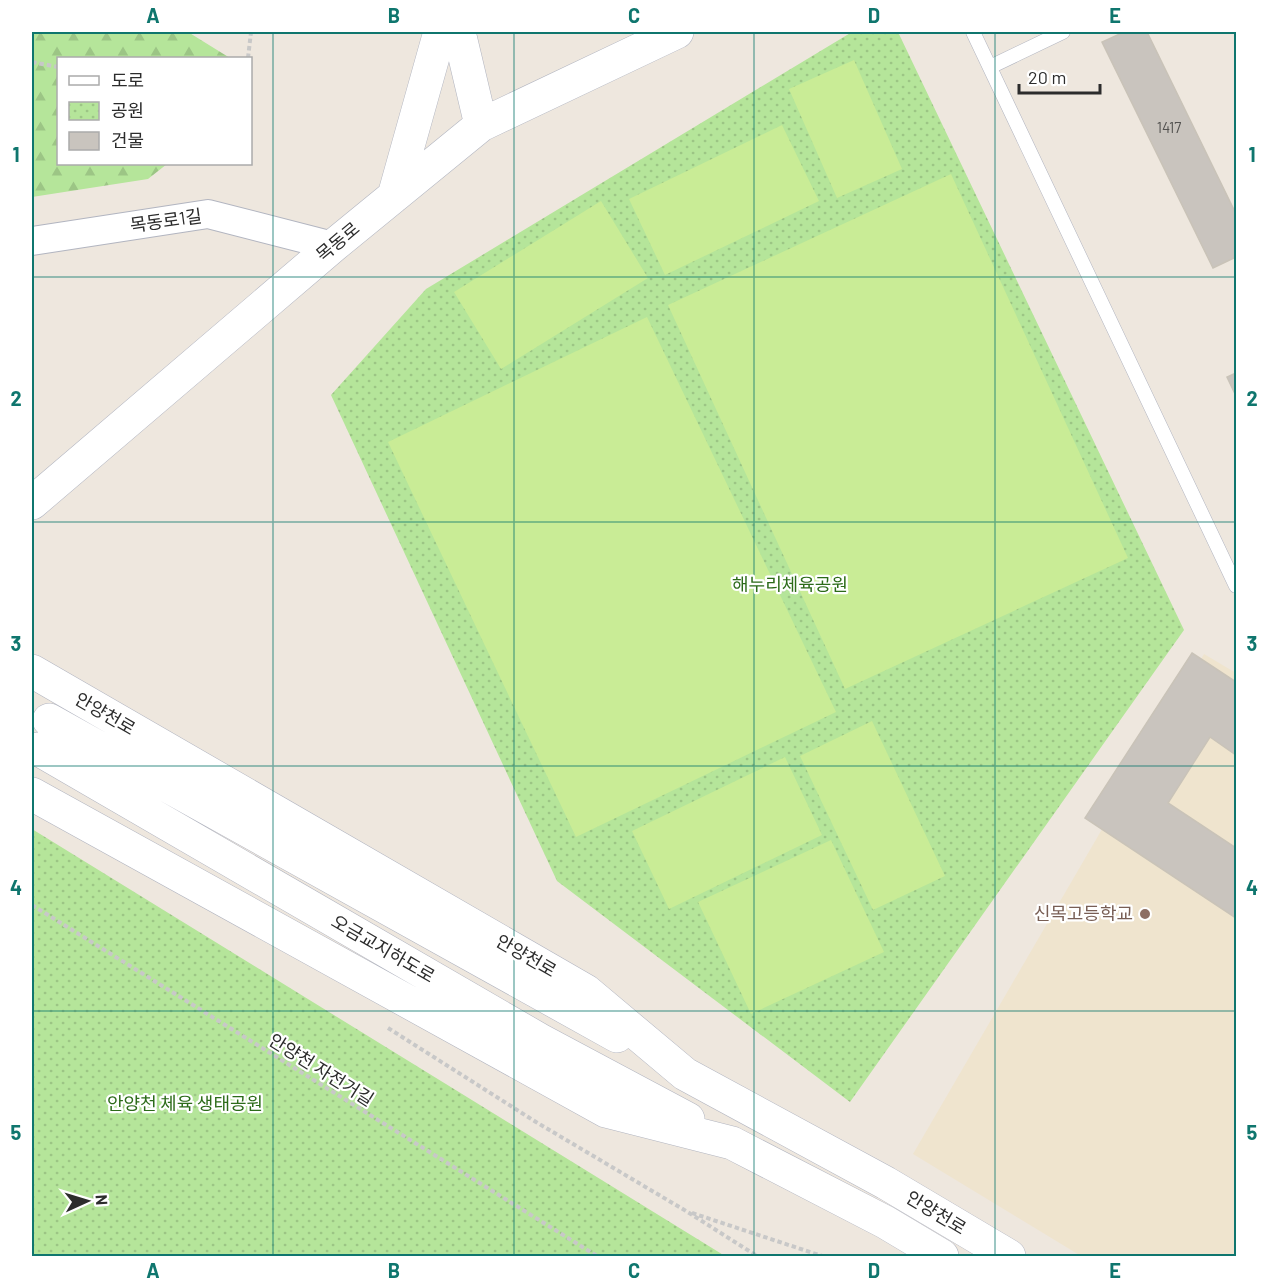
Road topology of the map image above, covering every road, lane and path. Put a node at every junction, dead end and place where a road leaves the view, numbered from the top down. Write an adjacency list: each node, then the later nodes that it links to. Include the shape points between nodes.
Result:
1 (251, 32): 8 (path)
2 (440, 32): 13 (main road)
3 (459, 32): 12 (main road)
4 (678, 32): 7 (main road, 목동로)
5 (973, 32): 11 (lane)
6 (1063, 32): 11 (lane)
7 (638, 38): 12 (main road, 목동로)
8 (248, 57)
9 (32, 62): 10 (path)
10 (57, 67)
11 (990, 67): 17 (lane)
12 (481, 125): 13 (main road, 목동로)
13 (394, 196): 15 (main road, 목동로)
14 (32, 241): 15 (street, 목동로1길, via 208,214)
15 (333, 246): 16 (main road, 목동로)
16 (32, 502)
17 (1236, 586)
18 (38, 680): 21 (main road, 안양천로, via 586,991)
19 (32, 794): 22 (main road, 안양천로, via 606,1111)
20 (32, 905): 24 (path, 안양천 자전거길)
21 (685, 1074): 22 (main road, 오금교지하도로, via 43,735 540,1040); 27 (main road, 안양천로, via 886,1183)
22 (732, 1143): 26 (main road, 안양천로, via 885,1222)
23 (686, 1211): 25 (path)
24 (597, 1257)
25 (822, 1257)
26 (942, 1257)
27 (1009, 1257)

